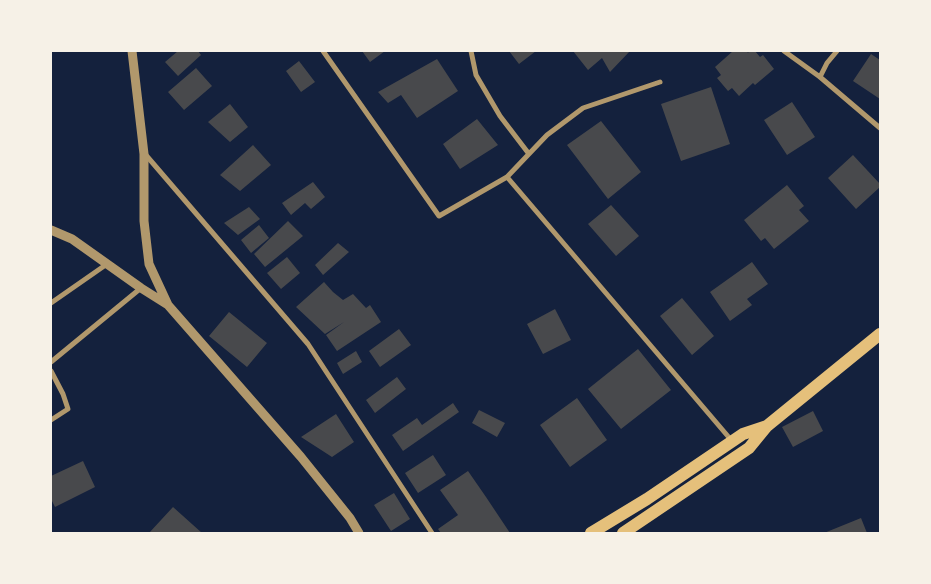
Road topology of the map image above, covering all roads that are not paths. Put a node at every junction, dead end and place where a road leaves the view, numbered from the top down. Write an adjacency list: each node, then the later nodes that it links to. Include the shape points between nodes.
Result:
1 (132, 51): 9 (street)
2 (323, 51): 11 (street, via 439,216)
3 (471, 51): 10 (street, via 476,75 500,116)
4 (784, 51): 6 (street)
5 (837, 51): 6 (street)
6 (820, 77): 8 (street)
7 (660, 82): 10 (street, via 583,108 547,135)
8 (880, 128)
9 (144, 154): 16 (street, via 144,221 150,264); 24 (street, via 308,344)
10 (529, 154): 11 (street)
11 (507, 177): 22 (street)
12 (51, 230): 13 (street, via 72,239)
13 (107, 264): 14 (street); 15 (street)
14 (141, 288): 16 (street); 18 (street)
15 (51, 303)
16 (168, 305): 23 (street, via 301,456)
17 (880, 334): 21 (main road)
18 (51, 362)
19 (51, 371): 20 (street, via 68,409)
20 (51, 420)
21 (766, 426): 22 (main road); 26 (main road, via 749,448)
22 (732, 441): 25 (main road, via 648,499)
23 (359, 533)
24 (432, 533)
25 (591, 533)
26 (623, 533)

